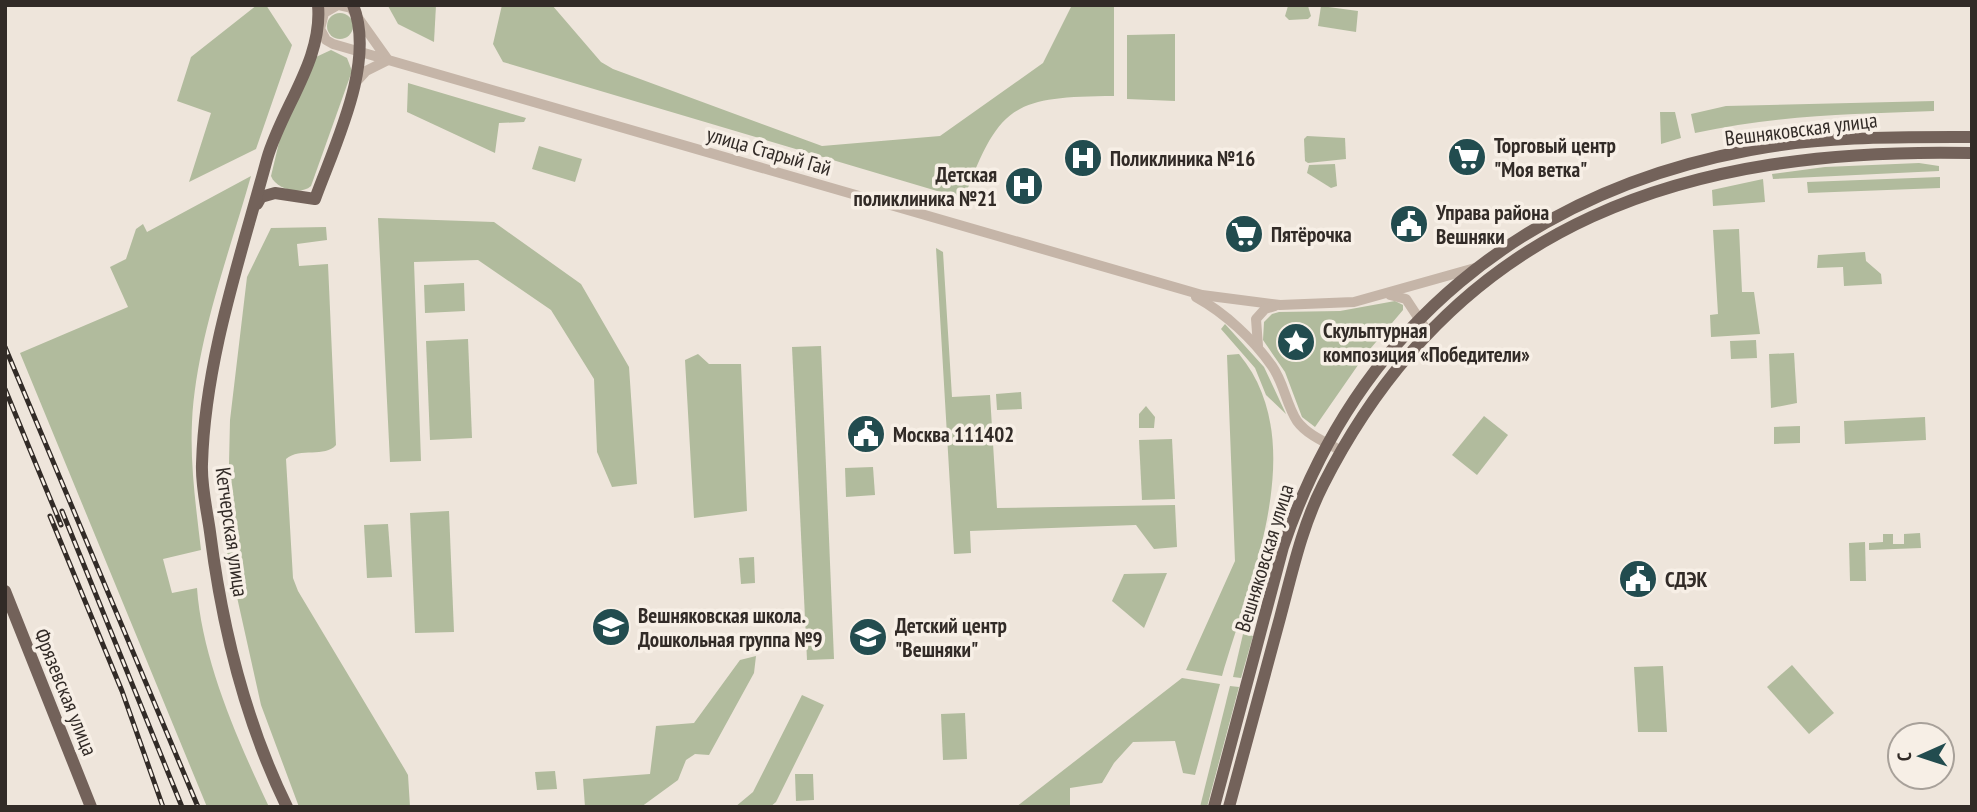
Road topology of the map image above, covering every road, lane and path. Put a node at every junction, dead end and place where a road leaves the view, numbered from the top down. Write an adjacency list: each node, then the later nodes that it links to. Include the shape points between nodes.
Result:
1 (318, 5): 3 (main road, Кетчерская улица)
2 (355, 11): 3 (street, via 332,6); 4 (street, via 349,43); 5 (main road); 6 (street)
3 (320, 23): 4 (street, via 323,37); 12 (main road, Кетчерская улица, via 315,47)
4 (333, 44): 5 (street, улица Старый Гай)
5 (360, 52): 6 (street, улица Старый Гай); 7 (main road)
6 (388, 60): 7 (street); 16 (street, улица Старый Гай)
7 (354, 83): 13 (main road, via 316,199)
8 (1933, 137): 9 (main road, Вешняковская улица); 10 (street, via 1941,144); 15 (main road, Вешняковская улица, via 1868,138 1751,150 1681,167 1569,211)
9 (1972, 137)
10 (1934, 152): 11 (main road, Вешняковская улица); 20 (main road, Вешняковская улица, via 1767,164 1654,192 1591,217 1522,254 1474,288)
11 (1972, 153)
12 (265, 169): 13 (main road, via 267,186); 14 (main road, Кетчерская улица)
13 (280, 194): 14 (main road, via 261,197)
14 (251, 216): 28 (main road, Кетчерская улица, via 220,330 206,408 202,467 236,667 254,732)
15 (1480, 267): 17 (street, улица Старый Гай); 19 (main road, Вешняковская улица)
16 (1180, 290): 18 (street, улица Старый Гай); 21 (street, улица Старый Гай, via 1216,309)
17 (1386, 295): 18 (street, улица Старый Гай, via 1354,302); 19 (street, via 1406,299)
18 (1279, 305): 21 (street, улица Старый Гай, via 1265,309 1256,319 1255,336)
19 (1419, 317): 20 (street); 22 (main road, Вешняковская улица, via 1378,363)
20 (1427, 331): 23 (main road, Вешняковская улица, via 1386,380)
21 (1261, 352): 22 (street, улица Старый Гай, via 1281,381 1297,422)
22 (1328, 444): 23 (street, улица Старый Гай); 25 (main road, Вешняковская улица, via 1297,505)
23 (1342, 451): 26 (main road, Вешняковская улица, via 1309,519)
24 (5, 590): 27 (main road, Фрязевская улица)
25 (1266, 613): 26 (street, via 1275,608); 29 (main road, Вешняковская улица)
26 (1280, 617): 30 (main road, Вешняковская улица)
27 (91, 807)
28 (287, 807)
29 (1214, 807)
30 (1230, 807)

